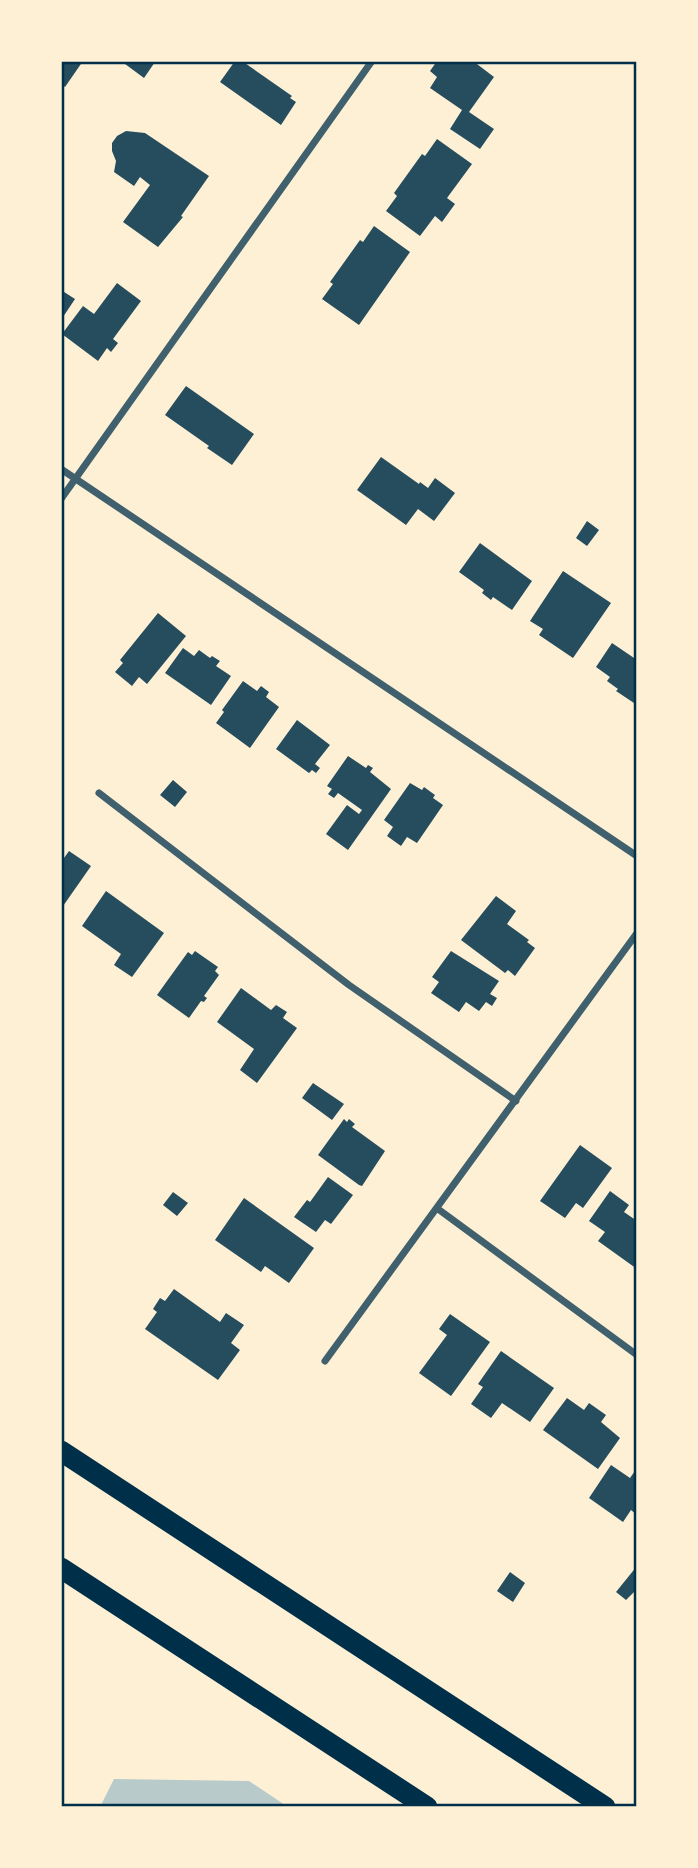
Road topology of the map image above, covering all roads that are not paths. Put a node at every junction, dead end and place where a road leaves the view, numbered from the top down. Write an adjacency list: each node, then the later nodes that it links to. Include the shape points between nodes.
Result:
1 (372, 61): 3 (street)
2 (61, 469): 3 (street)
3 (76, 479): 4 (street); 6 (street)
4 (61, 499)
5 (99, 793): 8 (street, via 349,985)
6 (637, 856)
7 (637, 933): 8 (street)
8 (516, 1101): 9 (street)
9 (438, 1209): 10 (street); 11 (street)
10 (637, 1355)
11 (325, 1361)
12 (61, 1451): 15 (highway)
13 (61, 1568): 14 (highway)
14 (427, 1807)
15 (605, 1807)

